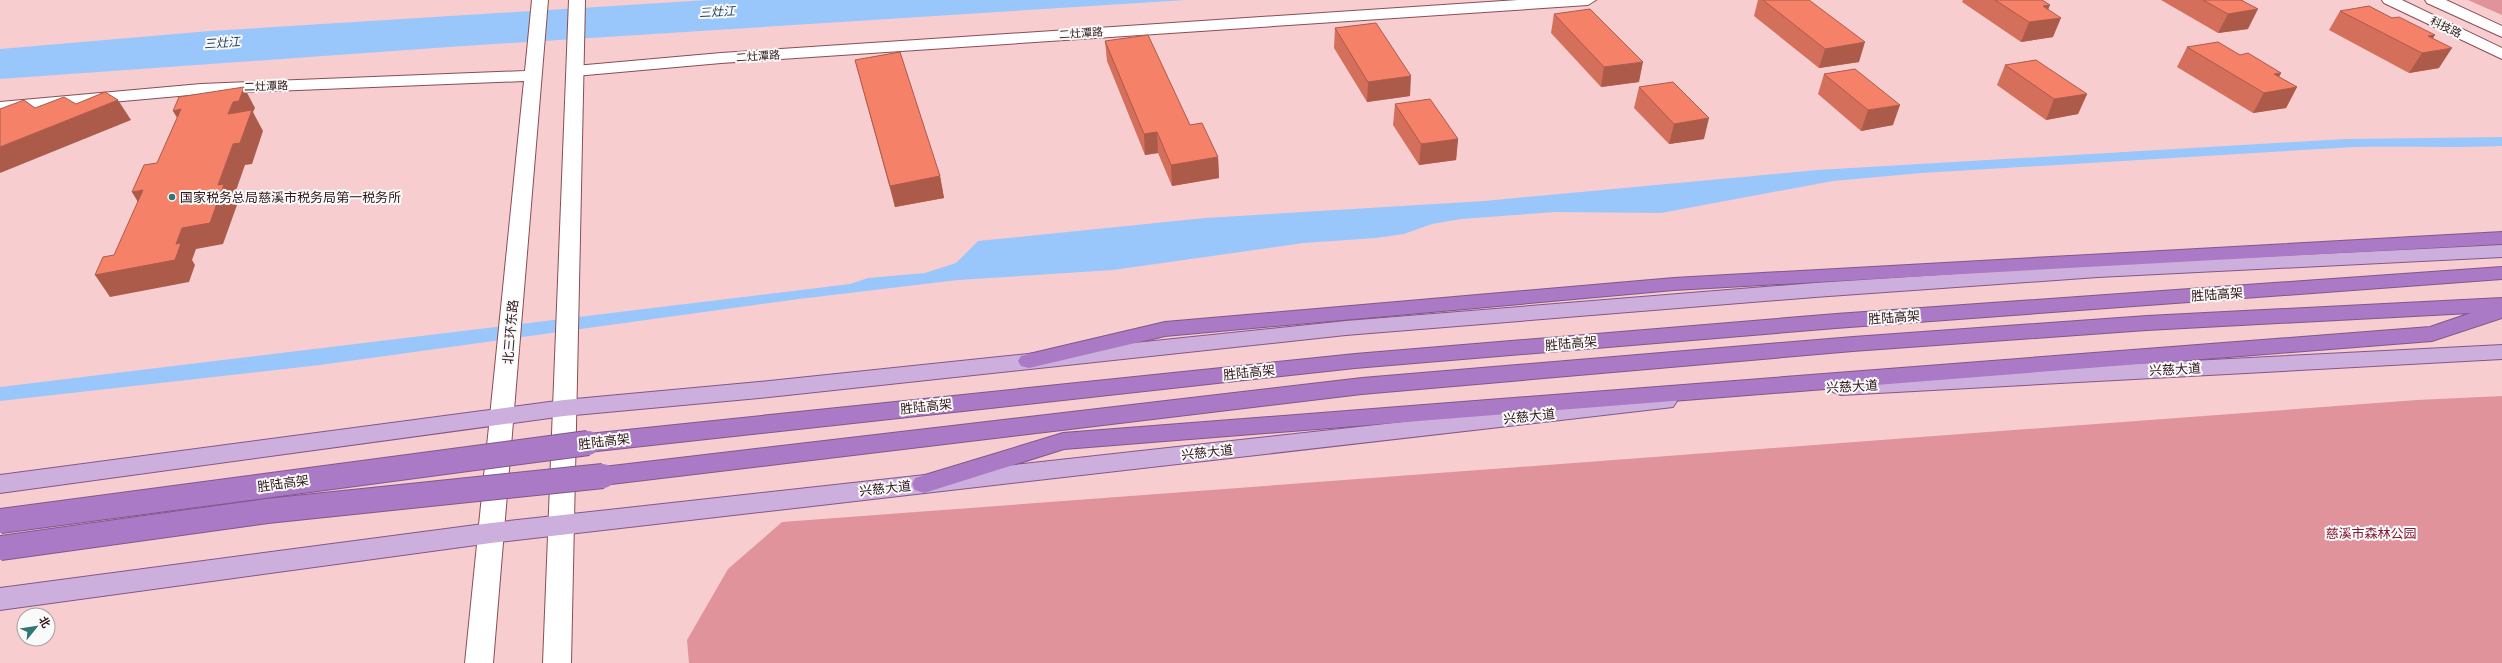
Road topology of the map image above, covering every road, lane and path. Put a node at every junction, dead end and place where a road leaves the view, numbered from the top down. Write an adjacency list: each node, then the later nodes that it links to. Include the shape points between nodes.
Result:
1 (540, 0): 9 (main road, 北三环东路)
2 (578, 0): 8 (main road)
3 (1588, 0): 8 (main road, 二灶潭路)
4 (2390, 0): 7 (main road, 科技路)
5 (2433, 0): 6 (main road, 科技路)
6 (2502, 32)
7 (2502, 54)
8 (575, 71): 18 (main road)
9 (532, 76): 10 (main road, 二灶潭路, via 201,89); 19 (main road, 北三环东路)
10 (0, 107)
11 (2502, 238): 17 (highway, via 1674,284 1165,329)
12 (2502, 251): 17 (main road, via 2098,271 1815,290 1346,328)
13 (2502, 272): 22 (highway, 胜陆高架, bridge, via 1836,320 1355,361 588,443)
14 (2502, 305): 25 (highway, 胜陆高架, bridge, via 2147,323 1861,343 1362,386 546,483 267,511)
15 (2502, 311): 21 (highway, via 2432,334 1063,441)
16 (2502, 352): 21 (main road, 兴慈大道, via 1739,392)
17 (1029, 361): 18 (main road)
18 (564, 408): 19 (main road); 23 (main road)
19 (502, 416): 20 (main road); 24 (main road, 北三环东路)
20 (0, 484)
21 (924, 484): 23 (main road, 兴慈大道)
22 (0, 521)
23 (560, 525): 24 (main road, 兴慈大道); 28 (main road)
24 (491, 533): 26 (main road, 兴慈大道); 27 (main road, 北三环东路)
25 (0, 548)
26 (0, 599)
27 (479, 663)
28 (557, 663)

